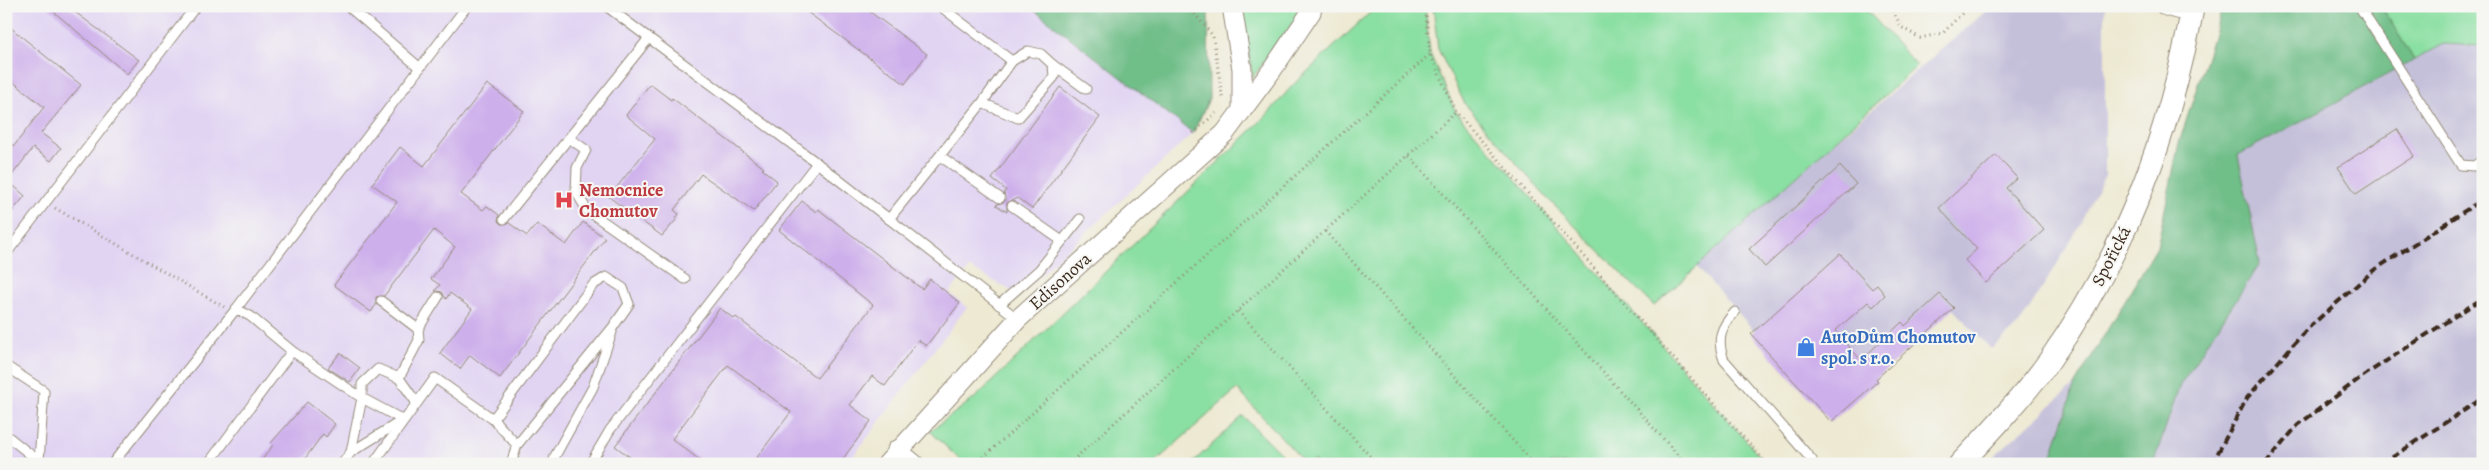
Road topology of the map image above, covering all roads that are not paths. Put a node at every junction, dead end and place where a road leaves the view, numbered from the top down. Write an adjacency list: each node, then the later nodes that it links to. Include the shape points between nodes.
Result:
1 (196, 6): 28 (lane)
2 (348, 6): 14 (lane)
3 (468, 6): 14 (lane)
4 (606, 6): 11 (lane)
5 (940, 6): 12 (lane)
6 (1232, 6): 17 (street, via 1242,69)
7 (1312, 6): 17 (street, Edisonova, via 1272,70)
8 (2166, 6): 10 (street, Spořická)
9 (2359, 6): 20 (lane, via 2461,166 2474,166)
10 (2192, 10): 59 (street, Spořická, via 2182,67 2155,157 2121,239 2088,300 2049,361)
11 (649, 38): 18 (lane); 21 (lane)
12 (1012, 61): 13 (lane, via 1028,51 1041,54); 16 (lane)
13 (1053, 64): 15 (lane); 16 (lane, via 1054,77 1018,118)
14 (420, 68): 33 (lane)
15 (1086, 89)
16 (982, 103): 19 (lane)
17 (1242, 109): 35 (street, Edisonova, via 1224,133)
18 (569, 138): 24 (lane); 29 (lane, via 586,150 577,168 576,192 588,210)
19 (940, 156): 22 (lane); 25 (lane)
20 (2483, 160)
21 (817, 163): 25 (lane); 56 (lane, via 610,430)
22 (1000, 198)
23 (1012, 206): 27 (lane)
24 (504, 219)
25 (889, 219): 32 (lane)
26 (1080, 219): 27 (lane)
27 (1062, 241): 32 (lane, via 1039,270)
28 (6, 254)
29 (685, 279)
30 (438, 297): 37 (lane)
31 (381, 301): 37 (lane)
32 (999, 305): 35 (lane)
33 (235, 311): 38 (lane, via 250,316); 50 (lane)
34 (1735, 312): 58 (lane, via 1724,324 1720,335 1719,347 1724,360 1812,460)
35 (1018, 319): 48 (street, Edisonova)
36 (613, 327): 43 (lane, via 629,304 622,288 606,277 593,285); 46 (lane); 55 (lane, via 593,387)
37 (418, 329): 40 (lane, via 419,340)
38 (292, 351): 41 (lane); 51 (lane)
39 (6, 366): 49 (lane, via 44,391)
40 (399, 378): 41 (lane, via 378,369 362,384); 42 (lane)
41 (362, 398): 44 (lane); 47 (lane)
42 (416, 402): 43 (lane, via 435,378); 44 (lane)
43 (493, 419): 46 (lane)
44 (403, 420): 47 (lane); 53 (lane)
45 (8, 441): 49 (lane)
46 (517, 445): 54 (lane)
47 (351, 452): 52 (lane)
48 (892, 457): 57 (street)
49 (40, 462)
50 (112, 464)
51 (208, 464)
52 (342, 464)
53 (373, 464)
54 (511, 464)
55 (553, 464)
56 (590, 464)
57 (914, 464)
58 (1808, 464)
59 (1960, 464)

